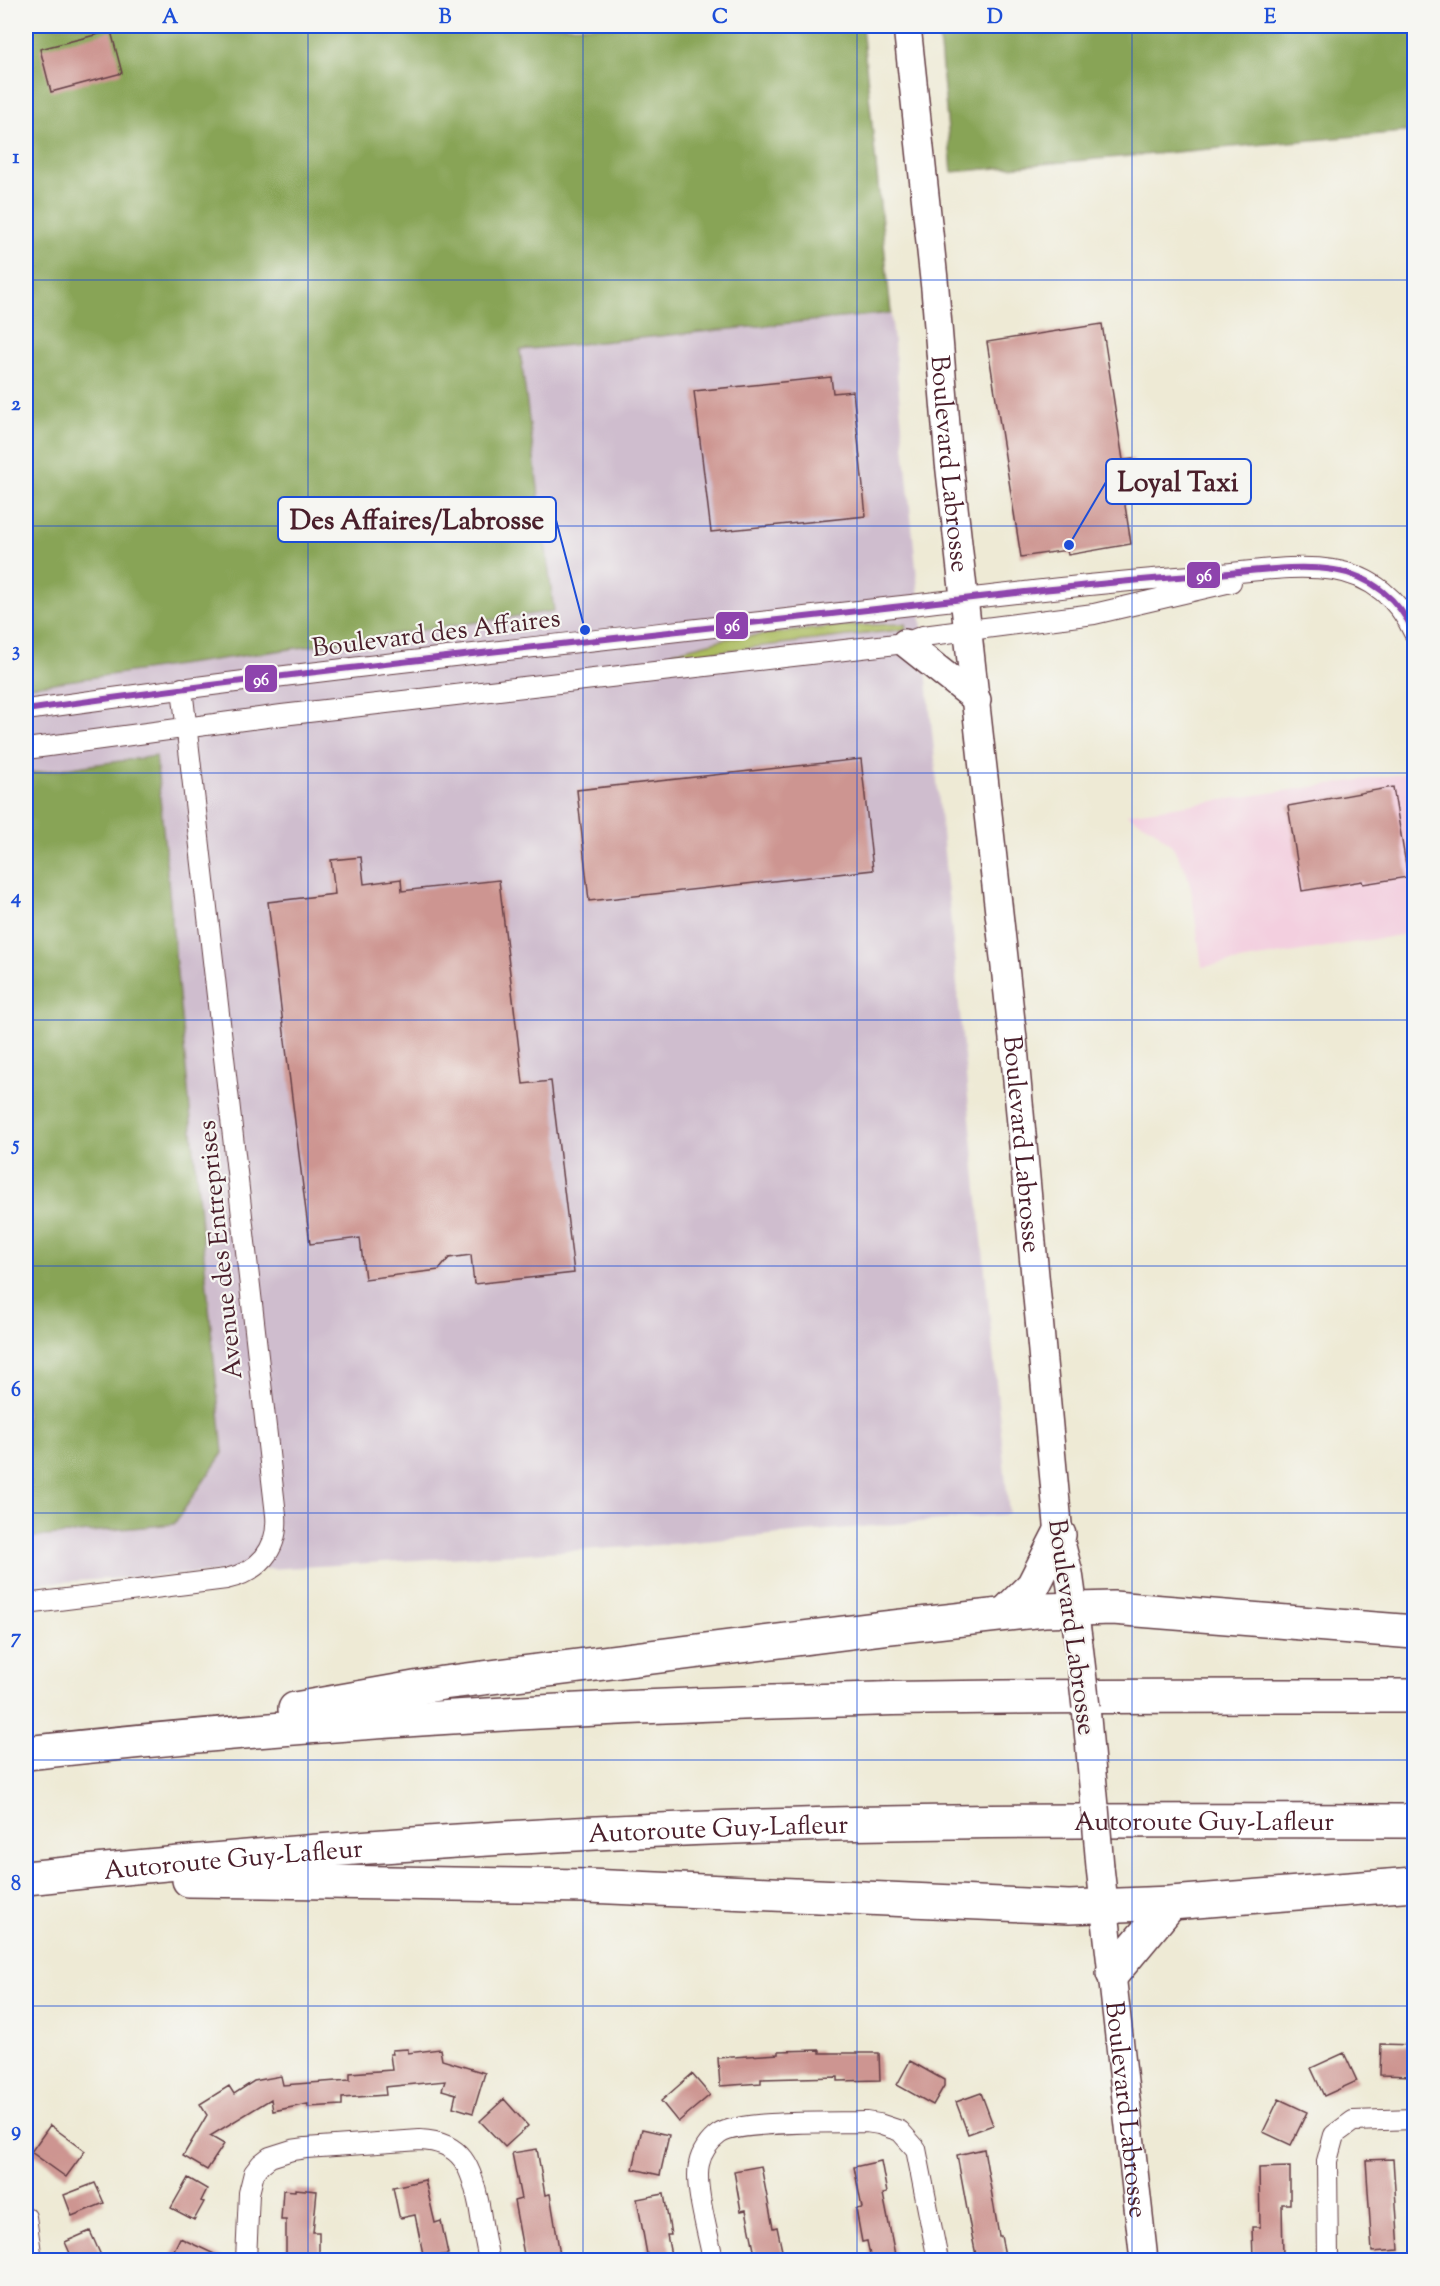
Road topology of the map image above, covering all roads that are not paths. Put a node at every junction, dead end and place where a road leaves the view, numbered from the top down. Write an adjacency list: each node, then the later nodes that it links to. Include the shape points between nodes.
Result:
1 (907, 26): 3 (street, Boulevard Labrosse)
2 (1284, 569): 3 (street, Boulevard des Affaires, via 1149,578); 4 (street, Boulevard des Affaires, via 1123,608); 5 (street, Boulevard des Affaires, via 1330,569 1365,579 1402,609)
3 (965, 598): 4 (street, Boulevard Labrosse); 7 (street, Boulevard des Affaires)
4 (969, 631): 6 (street, Boulevard des Affaires, via 923,636); 8 (street, Boulevard Labrosse)
5 (1414, 633)
6 (905, 643): 8 (street); 10 (street, Boulevard des Affaires)
7 (182, 688): 9 (street, Boulevard des Affaires); 10 (street, Avenue des Entreprises)
8 (977, 700): 12 (street, Boulevard Labrosse, via 1026,1166)
9 (26, 710)
10 (187, 726): 11 (street, Boulevard des Affaires); 13 (street, Avenue des Entreprises, via 276,1533 264,1559 242,1575)
11 (26, 748)
12 (1059, 1535): 14 (street, Boulevard Labrosse, via 1070,1573); 15 (highway, via 1033,1586)
13 (26, 1604)
14 (1074, 1608): 15 (highway); 16 (highway); 24 (street, Boulevard Labrosse, bridge)
15 (1006, 1614): 18 (highway, via 442,1683)
16 (1414, 1632)
17 (1414, 1696): 18 (highway, via 984,1697 717,1704 346,1724)
18 (80, 1747): 19 (highway)
19 (26, 1753)
20 (1414, 1821): 21 (highway, Autoroute Guy-Lafleur, via 698,1828 360,1847)
21 (26, 1878): 24 (highway, via 471,1883)
22 (1414, 1884): 23 (highway)
23 (1171, 1904): 24 (highway); 25 (highway)
24 (1104, 1906): 25 (street, Boulevard Labrosse)
25 (1113, 1973): 33 (street, Boulevard Labrosse)
26 (1414, 2119): 34 (street, via 1353,2121 1334,2134 1327,2161)
27 (26, 2217): 28 (street)
28 (32, 2260)
29 (246, 2260): 30 (street, via 250,2183 270,2157 299,2149 420,2140 452,2148 467,2164)
30 (489, 2260)
31 (713, 2260): 32 (street, via 698,2179 704,2151 719,2134 745,2126 866,2122 900,2131 916,2150)
32 (938, 2260)
33 (1144, 2260)
34 (1328, 2260)

